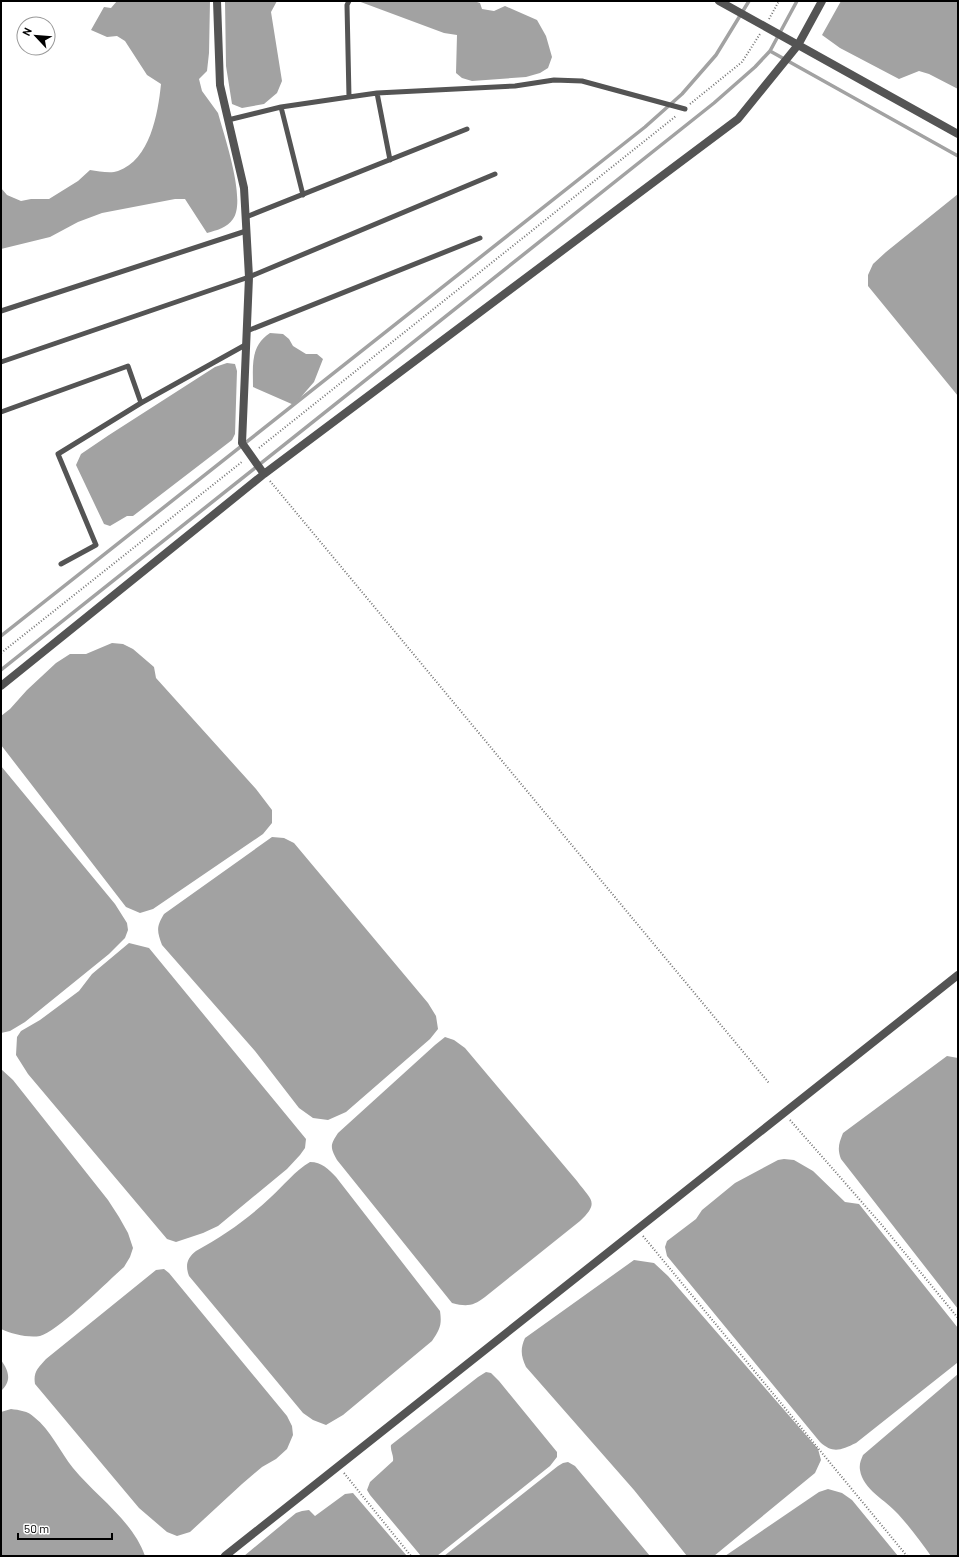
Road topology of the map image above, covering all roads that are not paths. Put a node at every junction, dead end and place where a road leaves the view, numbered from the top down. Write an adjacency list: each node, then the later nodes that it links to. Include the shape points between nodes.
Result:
1 (217, 1): 10 (street, via 220,85)
2 (349, 1): 7 (lane)
3 (720, 1): 5 (street)
4 (822, 1): 5 (street)
5 (798, 45): 12 (street); 26 (street, via 738,119)
6 (377, 93): 7 (lane); 9 (lane, via 515,86 554,80 582,82); 13 (lane)
7 (349, 97): 8 (lane)
8 (281, 107): 10 (lane); 15 (lane)
9 (685, 109)
10 (228, 120): 16 (street, via 244,188)
11 (467, 129): 13 (lane)
12 (958, 134)
13 (390, 160): 15 (lane)
14 (495, 174): 19 (lane)
15 (303, 195): 16 (lane)
16 (246, 217): 17 (street)
17 (246, 231): 19 (street); 20 (lane)
18 (480, 238): 21 (lane)
19 (249, 277): 21 (street); 23 (lane)
20 (1, 311)
21 (248, 331): 22 (street)
22 (247, 344): 24 (lane); 26 (street, via 249,452)
23 (1, 362)
24 (141, 403): 25 (lane, via 128,366); 27 (lane, via 58,454 96,545)
25 (1, 412)
26 (263, 473): 28 (street)
27 (61, 564)
28 (1, 686)
29 (958, 975): 30 (street)
30 (225, 1556)

